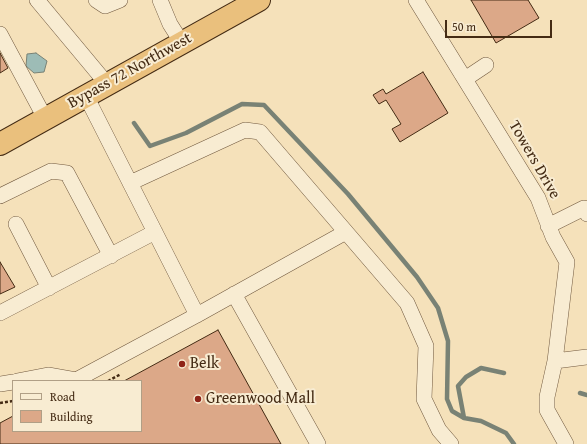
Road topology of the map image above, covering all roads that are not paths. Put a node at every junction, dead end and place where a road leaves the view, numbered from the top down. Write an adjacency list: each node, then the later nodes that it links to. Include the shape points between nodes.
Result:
1 (37, 0): 11 (street)
2 (96, 0): 3 (street, via 105,6)
3 (120, 0)
4 (160, 0): 8 (street, via 170,24)
5 (260, 0): 8 (highway, Bypass 72 Northwest)
6 (416, 0): 10 (street, Towers Drive)
7 (0, 34): 13 (street)
8 (182, 43): 11 (highway, Bypass 72 Northwest)
9 (486, 65): 10 (street)
10 (465, 79): 19 (street, Towers Drive, via 538,198)
11 (107, 84): 12 (highway, Bypass 72 Northwest)
12 (86, 96): 13 (highway, Bypass 72 Northwest); 15 (street)
13 (45, 118): 14 (highway, Bypass 72 Northwest)
14 (0, 144)
15 (130, 183): 20 (street); 21 (street, via 245,130 260,132)
16 (0, 196): 22 (street, via 51,171 67,173)
17 (586, 209): 19 (street)
18 (16, 224): 23 (street)
19 (548, 226): 28 (street, Towers Drive, via 567,262)
20 (155, 232): 22 (street); 26 (street)
21 (346, 232): 24 (street); 34 (street, via 406,303 426,346 424,399)
22 (111, 256): 23 (street)
23 (49, 288): 25 (street)
24 (234, 294): 26 (street); 35 (street)
25 (0, 314)
26 (197, 315): 30 (street)
27 (587, 357): 28 (street)
28 (555, 361): 36 (street, Towers Drive, via 546,410)
29 (22, 380): 31 (street, via 48,375)
30 (76, 380)
31 (76, 380)
32 (12, 382): 33 (street)
33 (0, 384)
34 (448, 443)
35 (318, 444)
36 (566, 444)

